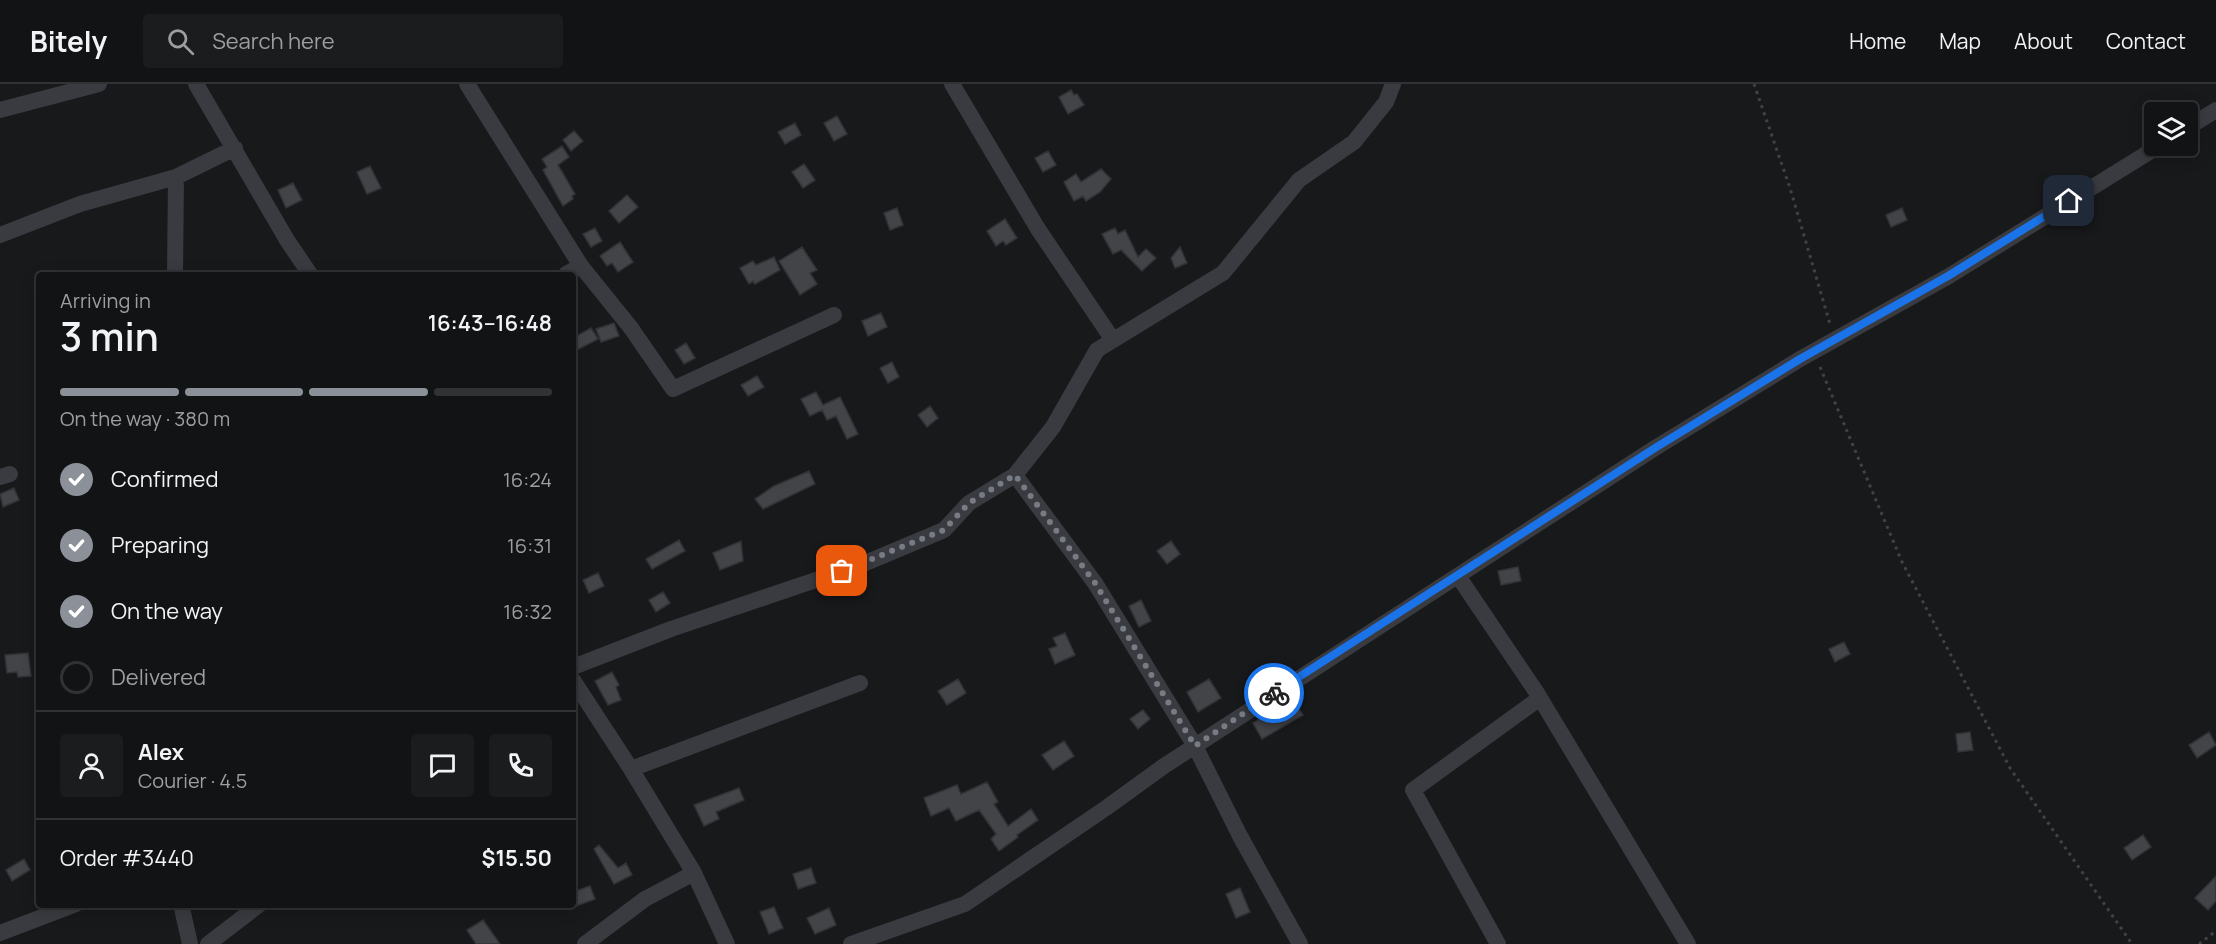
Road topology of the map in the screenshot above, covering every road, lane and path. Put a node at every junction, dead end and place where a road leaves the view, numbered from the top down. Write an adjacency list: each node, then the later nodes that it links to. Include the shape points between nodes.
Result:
1 (99, 84): 7 (street)
2 (196, 84): 10 (street)
3 (467, 84): 14 (street)
4 (952, 84): 19 (street, via 1038,229)
5 (1393, 84): 19 (street, via 1386,102 1354,142 1299,180 1223,273)
6 (1754, 84): 20 (path, via 1791,188)
7 (0, 110)
8 (2216, 110): 9 (street)
9 (2198, 121)
10 (234, 148): 12 (street); 16 (street)
11 (2144, 155): 20 (street, via 1948,276)
12 (176, 177): 13 (street, via 80,204); 15 (street)
13 (0, 235)
14 (581, 266): 17 (street); 18 (street, via 673,389)
15 (175, 272)
16 (309, 272)
17 (570, 272)
18 (834, 315)
19 (1113, 340): 22 (street, via 1096,350 1053,427)
20 (1835, 340): 21 (street)
21 (1814, 352): 23 (street, via 1655,448); 44 (path, via 1902,562 2010,768)
22 (1015, 475): 24 (street, via 969,503 944,530 863,564); 28 (street, via 1095,583)
23 (1458, 576): 27 (street); 28 (street)
24 (576, 666)
25 (860, 683): 29 (street)
26 (576, 685): 29 (street)
27 (1540, 698): 36 (street); 43 (street, via 1413,790)
28 (1195, 746): 41 (street, via 965,904); 42 (street)
29 (631, 770): 30 (street)
30 (694, 873): 39 (street, via 645,899); 40 (street)
31 (66, 908): 35 (street)
32 (182, 908): 37 (street)
33 (255, 908): 38 (street)
34 (2216, 931): 45 (path)
35 (0, 933)
36 (1681, 941)
37 (190, 944)
38 (208, 944)
39 (585, 944)
40 (727, 944)
41 (851, 944)
42 (1300, 944)
43 (1498, 944)
44 (2132, 944)
45 (2199, 944)

